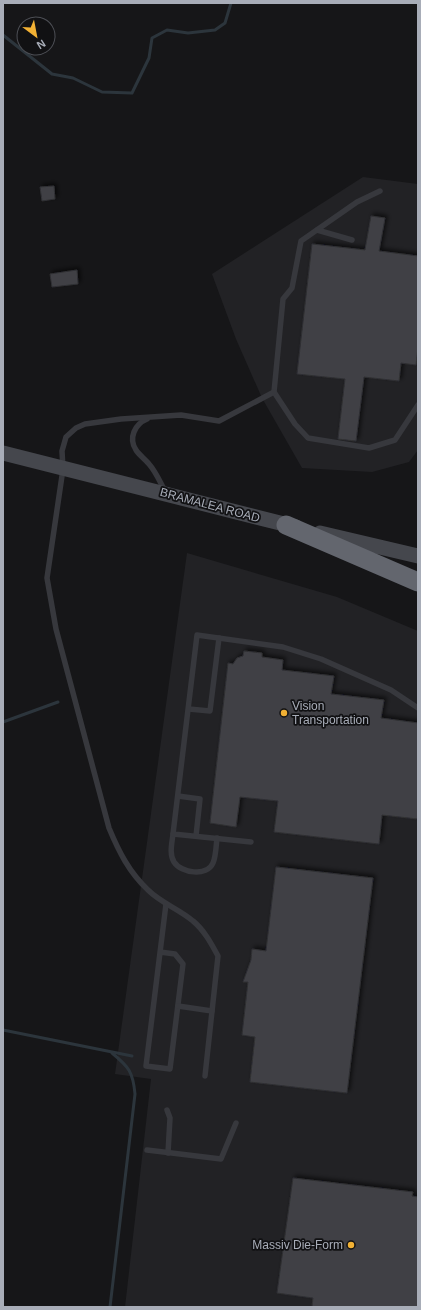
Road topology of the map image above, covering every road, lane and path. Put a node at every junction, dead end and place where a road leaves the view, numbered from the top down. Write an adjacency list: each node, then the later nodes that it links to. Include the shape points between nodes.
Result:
1 (380, 191): 2 (lane, via 357,202)
2 (317, 230): 3 (lane); 4 (lane, via 301,241 292,288 283,299)
3 (352, 240)
4 (274, 392): 5 (lane, via 295,424 308,438 369,448 394,440); 6 (lane, via 220,421 181,415)
5 (418, 405)
6 (155, 417): 8 (lane, via 85,424 76,428 66,437 62,451); 9 (lane, via 138,425 132,438 136,450 149,463)
7 (3, 453): 8 (main road, BRAMALEA ROAD)
8 (63, 469): 9 (main road, BRAMALEA ROAD); 21 (lane, via 47,578 56,629 109,828 122,859 136,878)
9 (166, 493): 10 (main road, BRAMALEA ROAD)
10 (286, 525): 11 (main road, BRAMALEA ROAD); 12 (highway)
11 (418, 556)
12 (418, 582)
13 (219, 638): 14 (lane, via 283,647 321,659 391,690); 15 (lane, via 210,712); 15 (lane, via 197,635)
14 (418, 708)
15 (189, 709): 16 (lane)
16 (178, 796): 17 (lane); 18 (lane, via 200,799)
17 (173, 834): 18 (lane); 19 (lane, via 171,850 174,862 180,868 201,872 213,863)
18 (196, 836): 19 (lane)
19 (217, 838): 20 (lane)
20 (251, 842)
21 (166, 904): 22 (lane); 24 (lane, via 193,921 210,941 218,956)
22 (160, 952): 23 (lane, via 175,954 183,964); 23 (lane, via 146,1066 170,1069)
23 (178, 1006): 24 (lane)
24 (212, 1011): 25 (lane)
25 (206, 1076)
26 (167, 1110): 29 (lane, via 170,1118)
27 (236, 1123): 29 (lane, via 221,1159)
28 (147, 1150): 29 (lane)
29 (168, 1153)

